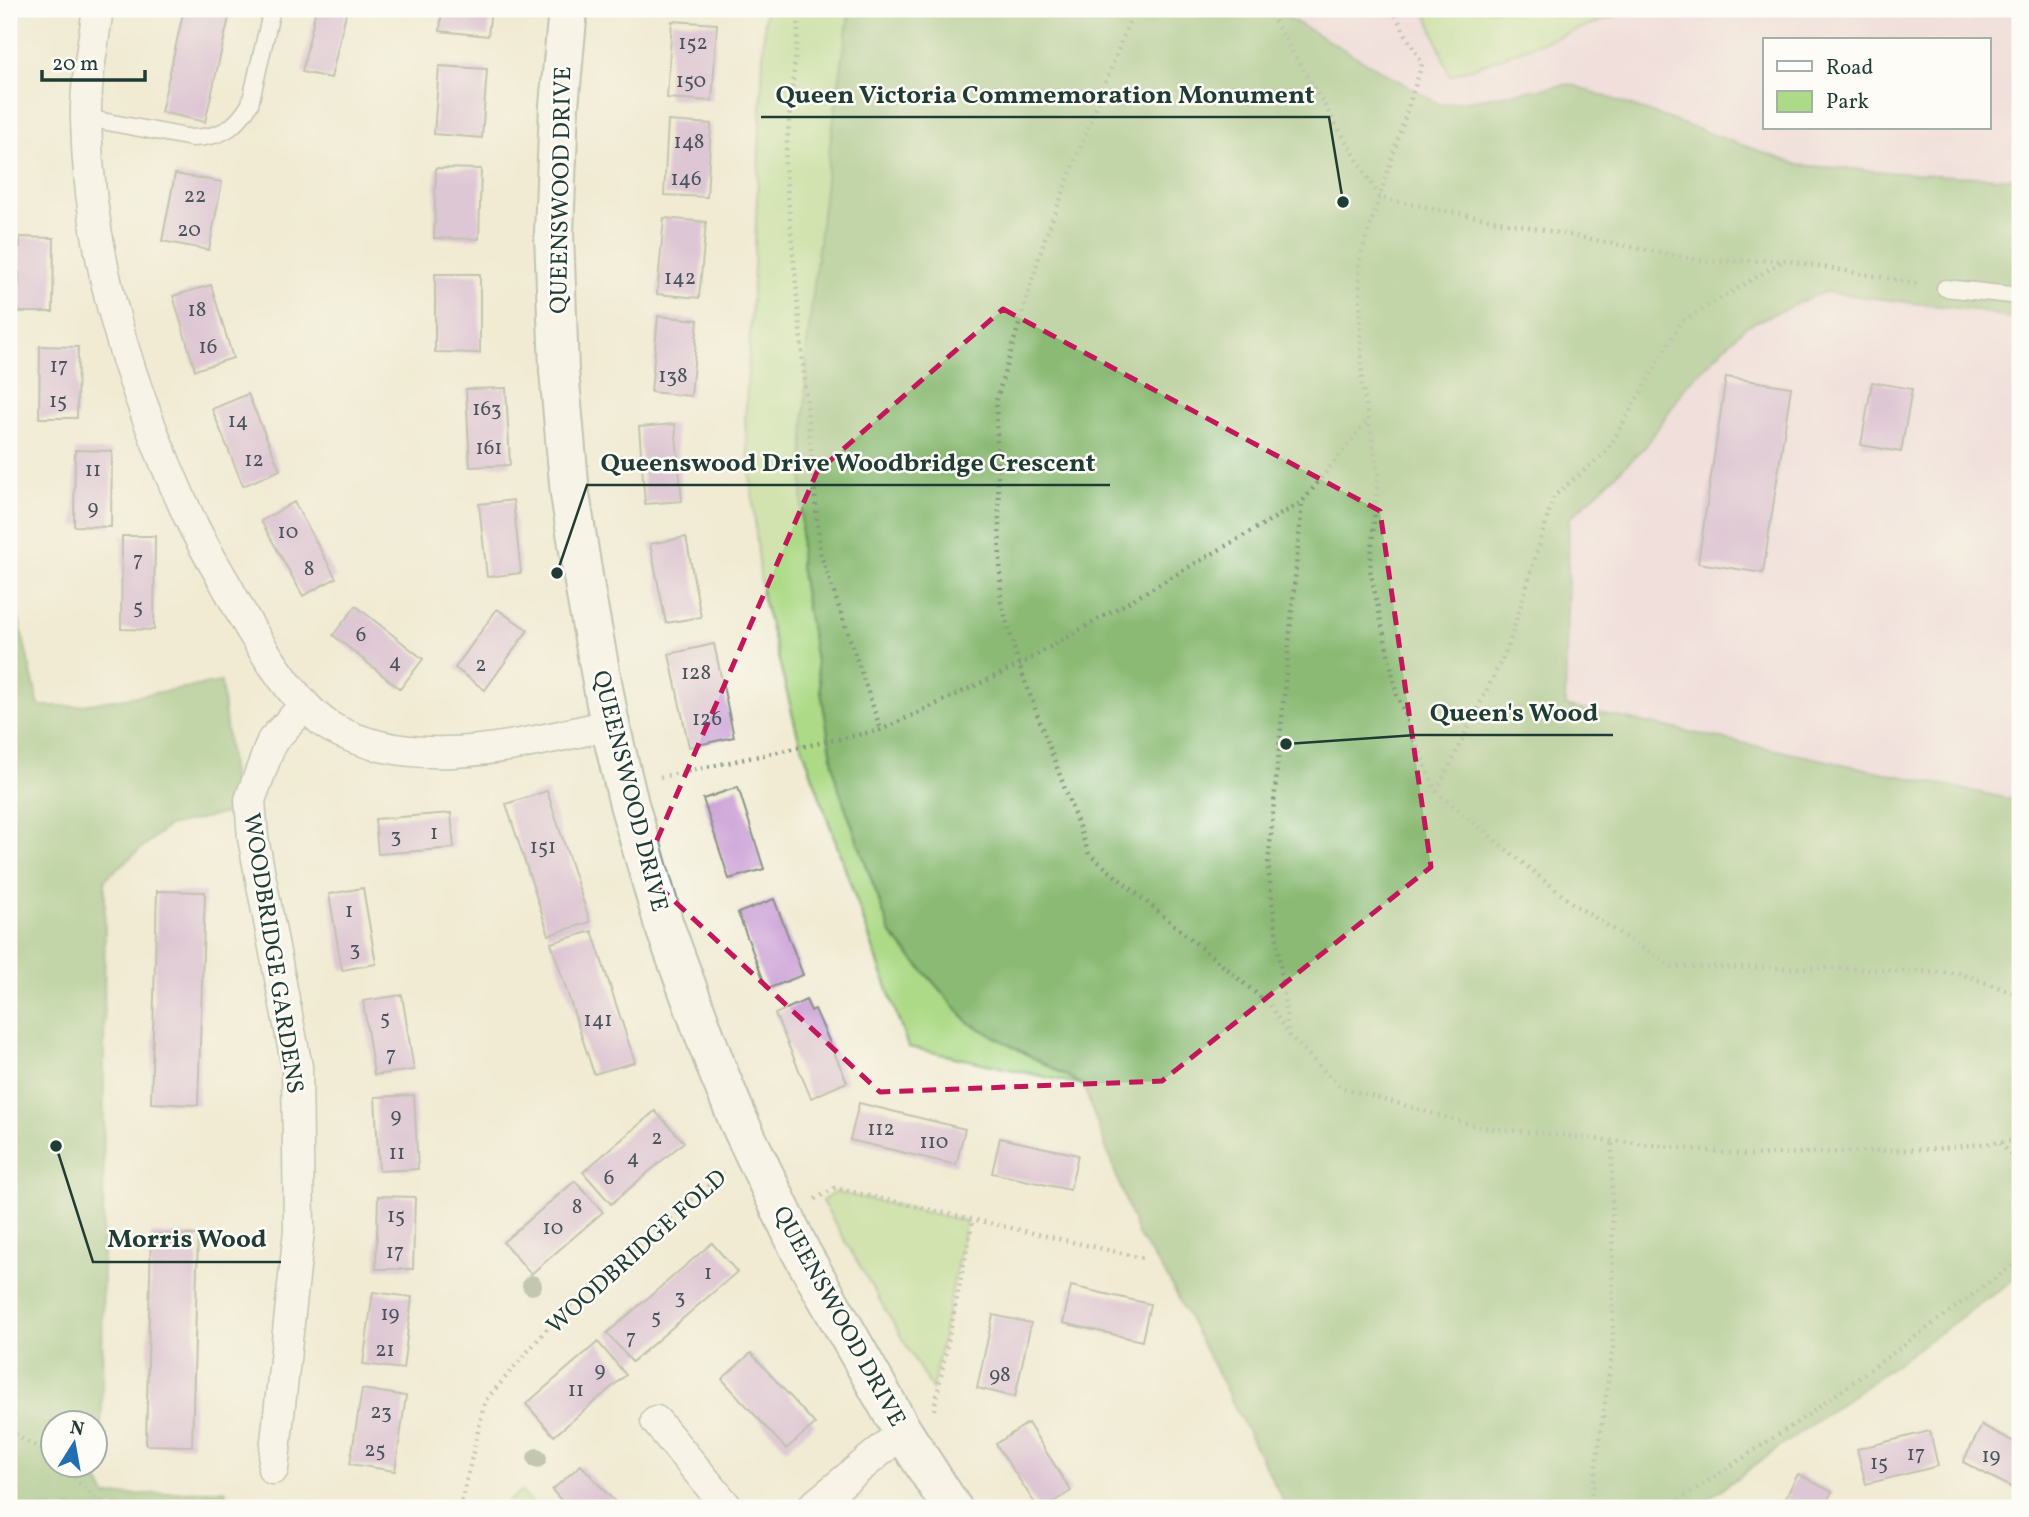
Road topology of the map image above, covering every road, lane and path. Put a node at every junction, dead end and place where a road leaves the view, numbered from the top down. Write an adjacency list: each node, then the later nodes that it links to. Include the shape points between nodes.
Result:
1 (98, 9): 8 (street)
2 (272, 9): 8 (lane, via 250,104 227,131 192,138)
3 (568, 9): 17 (street, QUEENSWOOD DRIVE, via 554,233 559,371 570,494)
4 (800, 9): 18 (path, via 785,163 820,552)
5 (1135, 9): 15 (path, via 1044,241 996,401 1000,602)
6 (1267, 9): 9 (path)
7 (1392, 9): 9 (path, via 1422,64)
8 (86, 118): 16 (street, via 102,269 151,427 190,518 238,607 274,666)
9 (1380, 198): 10 (path, via 1708,262); 13 (path, via 1359,261 1362,384)
10 (1784, 260): 11 (path); 20 (path, via 1681,322 1607,452 1554,496 1508,648)
11 (1945, 288): 12 (lane)
12 (2020, 296)
13 (1368, 420): 14 (path); 20 (path, via 1378,473 1370,570 1396,695)
14 (1302, 502): 15 (path); 22 (path, via 1268,866)
15 (1019, 665): 18 (path); 22 (path, via 1089,854 1270,1005)
16 (305, 705): 17 (street, via 331,727 372,744 409,752 498,749); 36 (street, WOODBRIDGE GARDENS, via 272,741 250,800 253,838 297,1067 299,1231)
17 (610, 726): 19 (street, QUEENSWOOD DRIVE)
18 (881, 730): 19 (path)
19 (625, 784): 26 (street, QUEENSWOOD DRIVE, via 664,925)
20 (1436, 792): 21 (path, via 1573,904 1673,967 1958,973)
21 (2020, 995)
22 (1289, 1035): 24 (path, via 1340,1087 1480,1127)
23 (2020, 1140): 25 (path)
24 (1612, 1141): 25 (path, via 1748,1155 1933,1149); 43 (path, via 1613,1347)
25 (2000, 1142): 27 (path)
26 (751, 1148): 28 (street, QUEENSWOOD DRIVE); 39 (path, WOODBRIDGE FOLD, via 560,1314 485,1401)
27 (2020, 1165)
28 (784, 1216): 29 (path, via 835,1188); 34 (street, QUEENSWOOD DRIVE)
29 (974, 1219): 30 (path); 34 (path, via 932,1419)
30 (1143, 1258)
31 (2020, 1260): 44 (path, via 1811,1413)
32 (656, 1421): 40 (street)
33 (9, 1431): 35 (path)
34 (903, 1432): 41 (street); 42 (street, QUEENSWOOD DRIVE)
35 (38, 1449)
36 (273, 1469)
37 (73, 1478): 38 (path)
38 (107, 1508)
39 (460, 1508)
40 (728, 1508)
41 (811, 1508)
42 (952, 1508)
43 (1590, 1508)
44 (1667, 1508)

